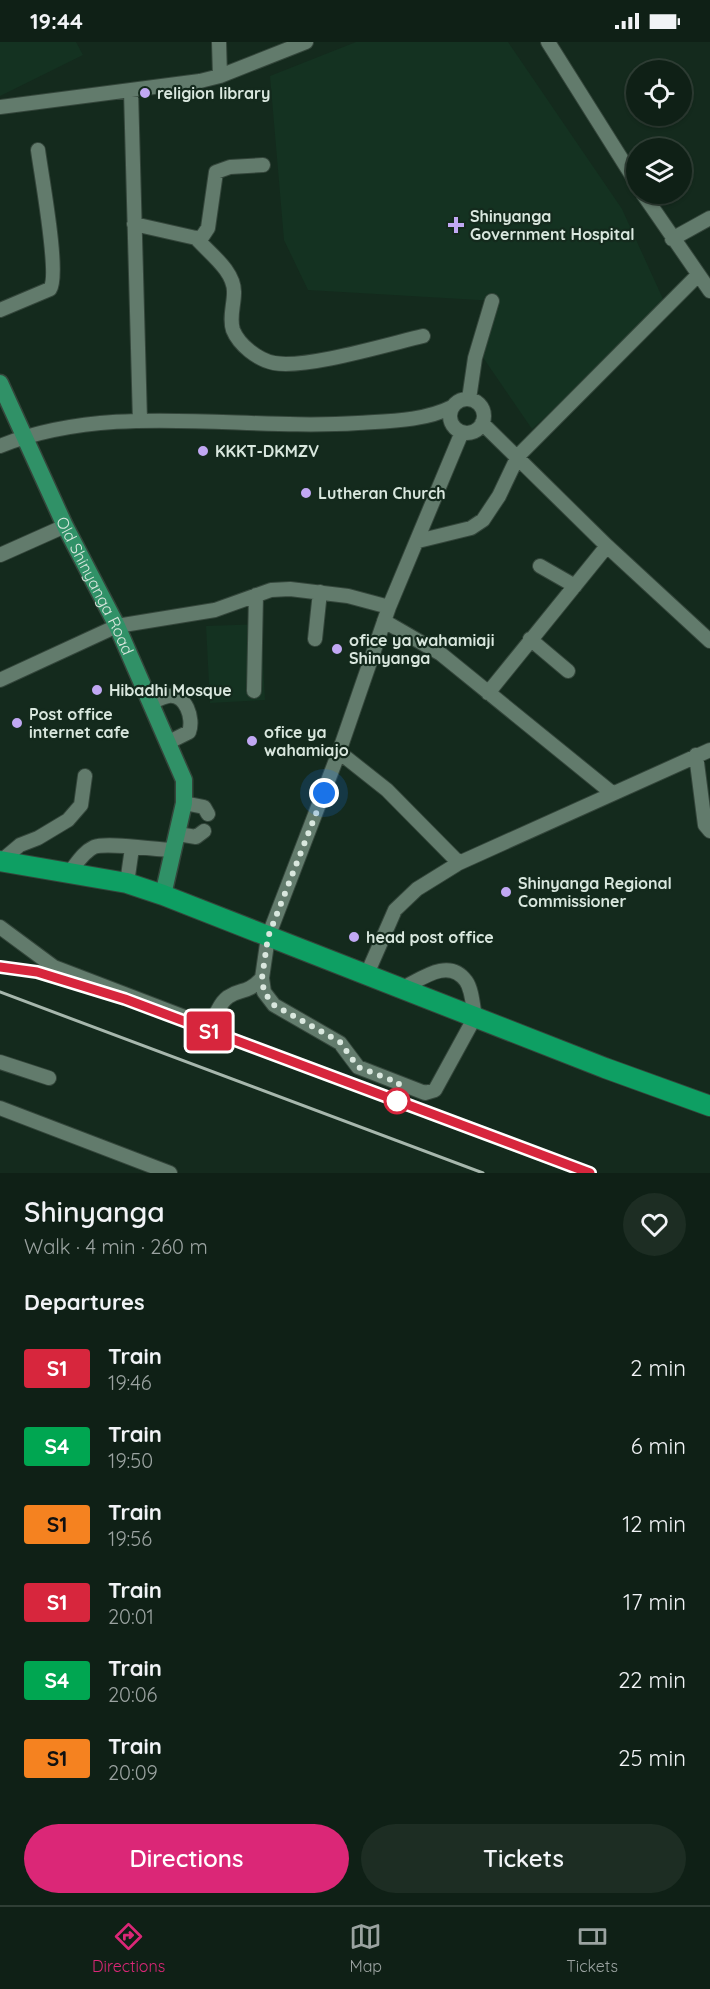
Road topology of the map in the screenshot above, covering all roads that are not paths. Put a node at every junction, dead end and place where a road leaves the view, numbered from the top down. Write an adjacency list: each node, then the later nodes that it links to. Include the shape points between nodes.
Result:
1 (219, 42): 4 (street)
2 (306, 42): 4 (street)
3 (548, 42): 9 (street)
4 (220, 76): 5 (street)
5 (131, 91): 6 (street); 12 (street)
6 (0, 107)
7 (38, 150): 18 (street, via 53,284 50,289)
8 (263, 165): 13 (street, via 216,172 208,228 202,237)
9 (626, 166)
10 (649, 204): 14 (street)
11 (710, 218): 14 (street)
12 (134, 224): 13 (street); 23 (street)
13 (196, 238): 19 (street, via 232,279 232,323 236,336 265,360 291,364)
14 (672, 239): 15 (street)
15 (698, 275): 16 (street); 28 (street)
16 (710, 291)
17 (492, 301): 21 (street, via 475,358)
18 (0, 310)
19 (423, 336)
20 (0, 383): 26 (main road, Old Shinyanga Road)
21 (470, 399): 22 (street, via 460,400); 24 (street, via 481,407)
22 (452, 407): 23 (street, via 436,415 333,425); 25 (street, via 451,421)
23 (140, 421): 26 (street, via 47,430)
24 (482, 423): 25 (street, via 474,431); 28 (street)
25 (462, 432): 30 (street)
26 (25, 436): 27 (street); 29 (main road, Old Shinyanga Road)
27 (0, 446)
28 (518, 456): 30 (street, via 483,520 471,528); 31 (street)
29 (66, 526): 32 (street); 39 (main road, Old Shinyanga Road)
30 (418, 541): 37 (street)
31 (607, 546): 34 (street); 42 (street)
32 (0, 555)
33 (540, 566): 34 (street)
34 (574, 586): 41 (street)
35 (320, 592): 36 (street, via 290,589); 37 (street); 40 (street)
36 (256, 595): 39 (street, via 215,610); 45 (street)
37 (389, 607): 38 (street)
38 (384, 621): 46 (street, via 441,654); 49 (street)
39 (117, 626): 44 (street); 47 (main road, Old Shinyanga Road)
40 (315, 639)
41 (530, 639): 43 (street); 46 (street)
42 (710, 641)
43 (568, 671)
44 (0, 680)
45 (254, 691)
46 (488, 693): 52 (street)
47 (150, 703): 48 (main road, Old Shinyanga Road); 48 (street, via 170,695 179,698 189,710 189,732)
48 (169, 742): 53 (main road, Old Shinyanga Road, via 184,780)
49 (339, 752): 61 (street, via 387,790); 66 (street)
50 (703, 753): 52 (street); 56 (street, via 705,825)
51 (85, 776): 60 (street, via 81,805 68,820 20,845)
52 (612, 793): 61 (street)
53 (184, 803): 54 (street, via 204,807); 57 (main road, Old Shinyanga Road)
54 (208, 814)
55 (204, 831): 57 (street, via 196,837)
56 (710, 831)
57 (178, 834): 59 (main road, Old Shinyanga Road)
58 (132, 848): 59 (street); 62 (street, via 94,847); 63 (street)
59 (174, 850): 64 (main road, Old Shinyanga Road)
60 (1, 861): 62 (highway)
61 (459, 863): 67 (street, via 417,889 395,910)
62 (68, 874): 63 (highway)
63 (127, 883): 64 (highway)
64 (163, 895): 66 (highway)
65 (0, 927): 68 (street, via 54,967 195,1021 206,1022 214,1017 227,998 250,991)
66 (268, 937): 67 (highway); 68 (street)
67 (367, 974): 69 (highway)
68 (262, 978): 70 (street, via 264,992 274,1005 340,1042 358,1067 425,1093 435,1090)
69 (403, 988): 70 (highway); 70 (street, via 436,971 457,973 467,981)
70 (475, 1017): 73 (highway)
71 (0, 1062): 72 (street)
72 (49, 1078)
73 (710, 1106)
74 (0, 1108): 75 (street)
75 (170, 1173)

